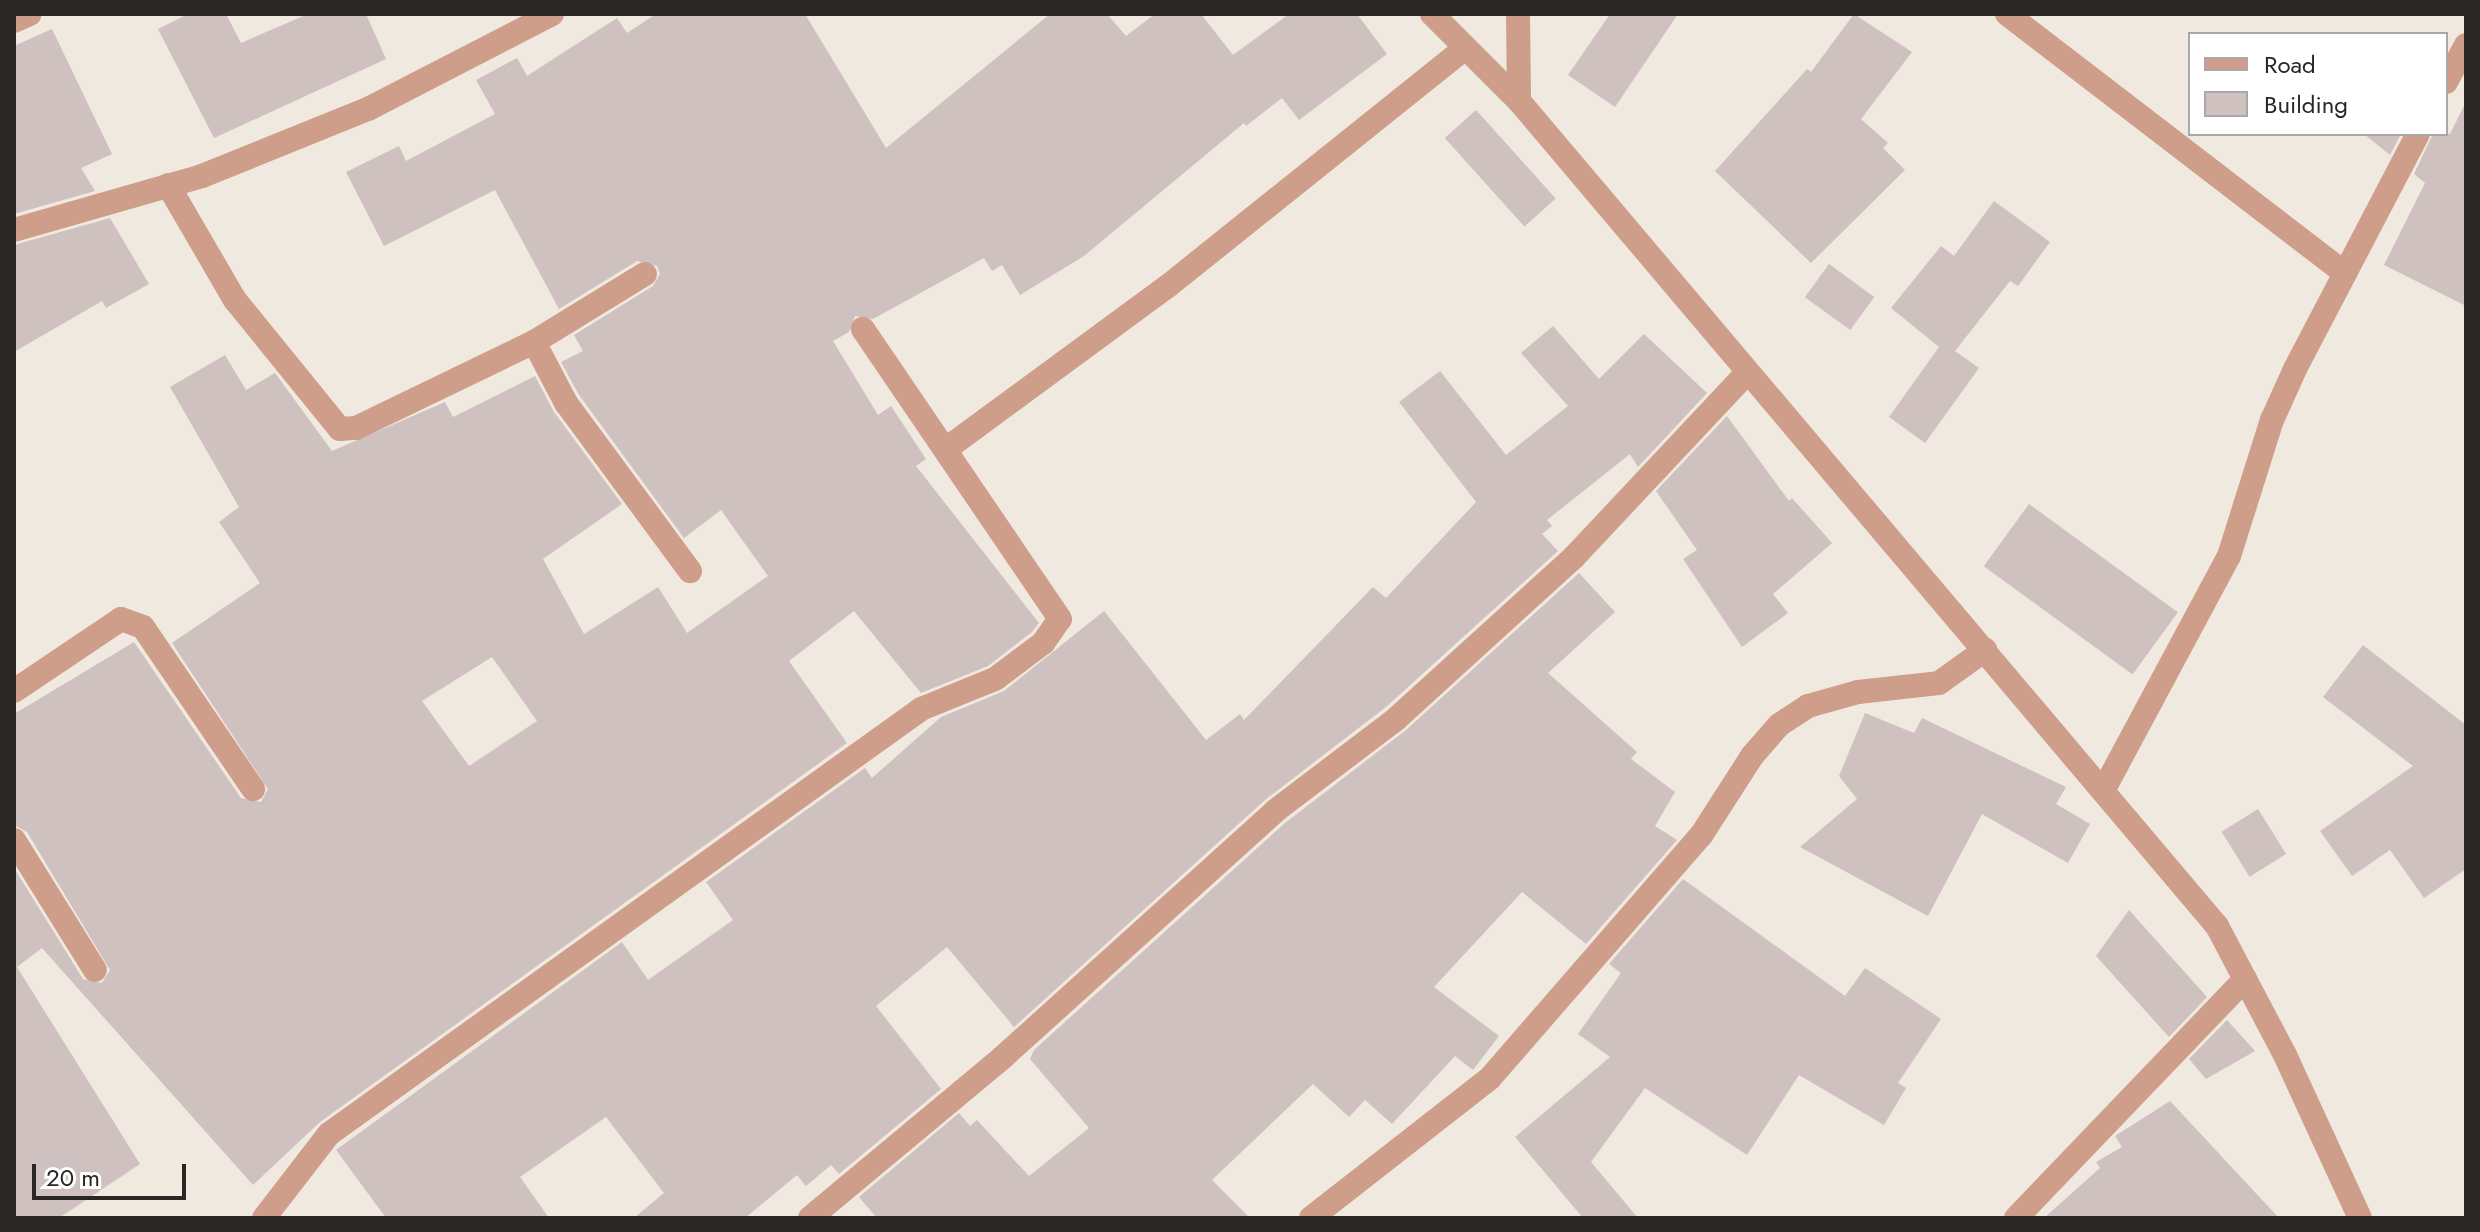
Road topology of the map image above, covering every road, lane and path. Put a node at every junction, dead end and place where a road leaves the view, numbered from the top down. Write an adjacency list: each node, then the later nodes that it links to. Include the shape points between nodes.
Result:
1 (30, 14): 6 (street)
2 (552, 14): 12 (street, via 368,109)
3 (1432, 14): 8 (street)
4 (1518, 14): 10 (street)
5 (2007, 14): 14 (street)
6 (14, 21)
7 (2466, 45): 9 (street)
8 (1464, 49): 10 (street); 19 (street, via 1168,286)
9 (2448, 78)
10 (1519, 101): 18 (street)
11 (2417, 136): 14 (street)
12 (168, 185): 13 (street); 17 (street, via 235,300 340,429 356,428)
13 (14, 230)
14 (2345, 273): 24 (street, via 2272,420 2229,556)
15 (645, 274): 17 (street)
16 (863, 329): 19 (street)
17 (534, 342): 20 (street, via 566,403)
18 (1746, 374): 21 (street); 29 (street, via 1574,557 1408,709 1275,811 1002,1058)
19 (946, 449): 28 (street, via 1060,619 1043,643 995,679 921,709 329,1134)
20 (690, 571)
21 (1985, 650): 24 (street); 30 (street, via 1939,683 1858,692 1808,706 1779,725 1752,756 1702,834 1490,1078)
22 (14, 691): 23 (street, via 121,619 143,627)
23 (253, 789)
24 (2104, 789): 27 (street, via 2217,926)
25 (14, 840): 26 (street)
26 (95, 970)
27 (2245, 979): 31 (street); 32 (street)
28 (264, 1218)
29 (810, 1218)
30 (1311, 1218)
31 (2016, 1218)
32 (2360, 1218)

